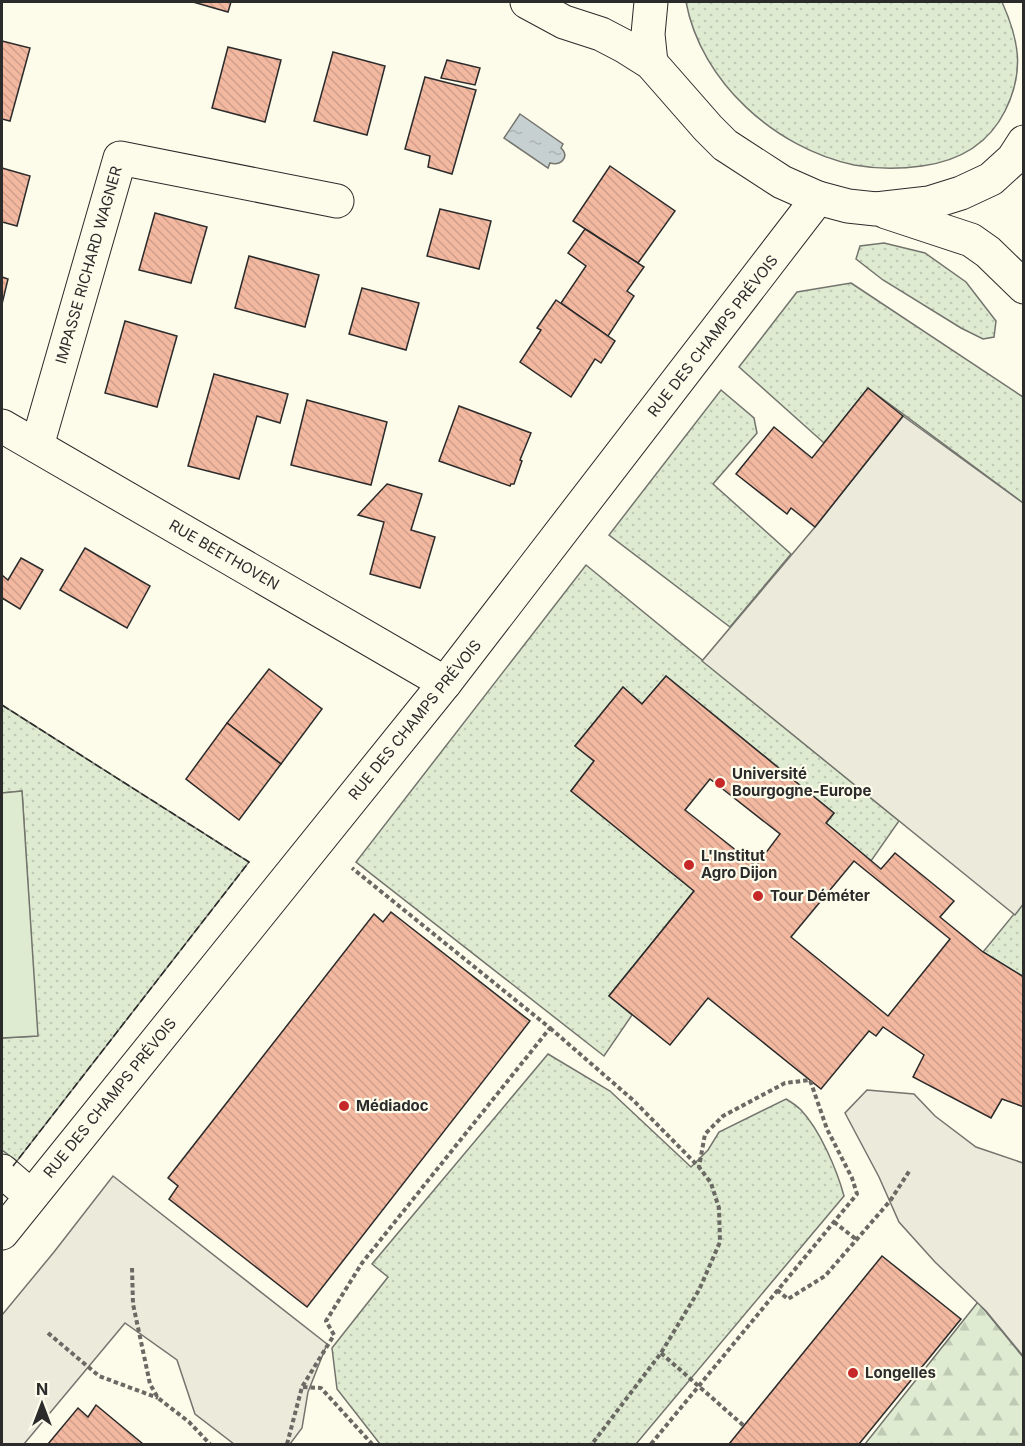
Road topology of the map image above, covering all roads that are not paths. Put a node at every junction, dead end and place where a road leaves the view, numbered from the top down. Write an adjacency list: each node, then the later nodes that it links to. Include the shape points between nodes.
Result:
1 (526, 2): 3 (street, via 564,22 600,34)
2 (651, 2): 3 (street)
3 (651, 63): 5 (street, via 725,145 782,182)
4 (1023, 142): 7 (street, via 1013,159 992,179 971,189 929,203)
5 (818, 198): 7 (street); 11 (street, RUE DES CHAMPS PRÉVOIS)
6 (337, 201): 10 (street, IMPASSE RICHARD WAGNER, via 120,158)
7 (876, 209): 8 (street, via 971,240)
8 (1023, 287)
9 (2, 426): 10 (street, RUE BEETHOVEN)
10 (37, 446): 11 (street, RUE BEETHOVEN)
11 (446, 683): 13 (street, RUE DES CHAMPS PRÉVOIS)
12 (2, 1172): 13 (street)
13 (31, 1196): 14 (street, RUE DES CHAMPS PRÉVOIS)
14 (2, 1233)

